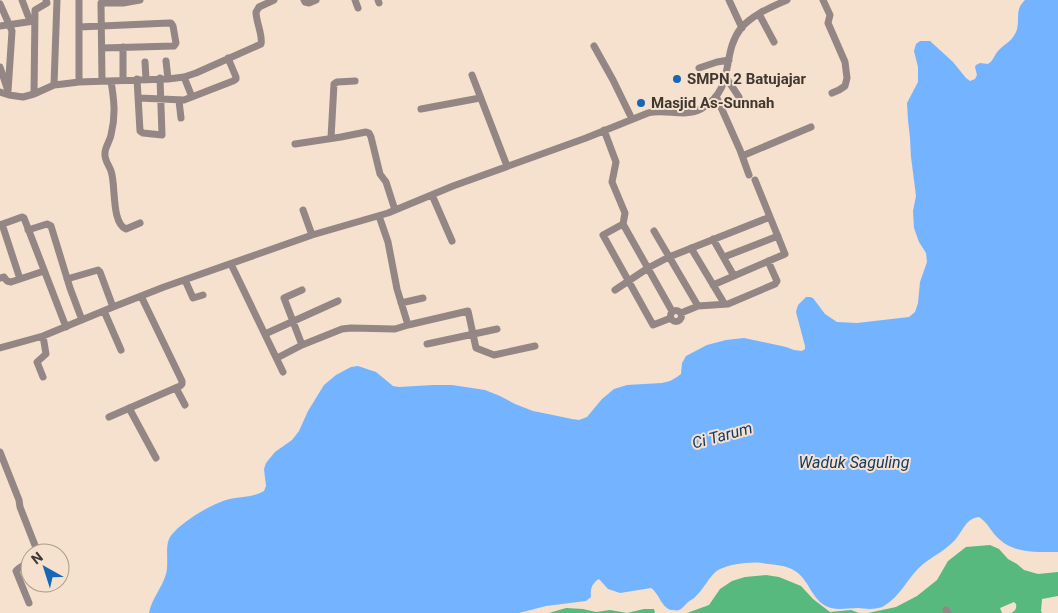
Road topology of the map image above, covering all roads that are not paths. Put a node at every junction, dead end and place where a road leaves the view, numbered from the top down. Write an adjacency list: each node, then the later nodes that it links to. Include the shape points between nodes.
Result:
1 (22, 0): 18 (street)
2 (79, 0): 23 (street)
3 (140, 0): 14 (street)
4 (274, 0): 30 (street, via 256,12 262,43)
5 (304, 0): 6 (street, via 309,3)
6 (316, 0)
7 (356, 0): 16 (street)
8 (729, 0): 25 (street)
9 (787, 0): 19 (street)
10 (823, 0): 50 (street, via 830,15 828,23 845,62 847,78 844,86)
11 (46, 1): 12 (street); 17 (street)
12 (57, 1): 47 (street)
13 (101, 2): 14 (street); 24 (street)
14 (123, 2)
15 (0, 4): 21 (street)
16 (358, 8)
17 (35, 10): 18 (street); 20 (street)
18 (26, 12): 20 (street)
19 (759, 14): 25 (street); 26 (street)
20 (32, 21): 21 (street); 51 (street)
21 (10, 25): 22 (street); 49 (street)
22 (0, 26)
23 (79, 27): 24 (street); 46 (street)
24 (101, 27): 28 (street, via 168,23 174,26 174,46); 29 (street)
25 (742, 28): 31 (street)
26 (774, 42)
27 (594, 46): 61 (street)
28 (123, 47): 29 (street); 42 (street)
29 (102, 48): 43 (street)
30 (228, 58): 38 (street); 53 (street, via 235,80)
31 (729, 60): 35 (street); 37 (street)
32 (166, 61): 39 (street)
33 (145, 62): 41 (street)
34 (0, 67): 49 (street)
35 (699, 68)
36 (472, 74): 56 (street)
37 (726, 76): 52 (street); 54 (street)
38 (184, 77): 39 (street); 53 (street)
39 (164, 78): 41 (street); 57 (street)
40 (138, 79): 41 (street); 42 (street); 55 (street)
41 (146, 79)
42 (123, 80): 44 (street)
43 (102, 81): 44 (street); 46 (street)
44 (111, 81): 75 (street, via 115,103 105,155 111,170 114,201 121,226 126,229)
45 (355, 81): 64 (street, via 334,84)
46 (79, 82): 47 (street)
47 (54, 85): 51 (street)
48 (0, 92): 49 (street)
49 (9, 93): 51 (street, via 23,97)
50 (832, 93)
51 (34, 94)
52 (716, 96): 61 (street, via 690,113 654,111); 66 (street)
53 (192, 97): 58 (street)
54 (740, 97)
55 (139, 98): 57 (street); 57 (street, via 140,131 143,134 162,135)
56 (480, 98): 59 (street); 67 (street)
57 (161, 100): 58 (street)
58 (179, 100): 60 (street)
59 (421, 109)
60 (181, 118)
61 (632, 119): 63 (street)
62 (811, 127): 66 (street)
63 (604, 130): 67 (street); 76 (street, via 616,162 612,182 625,213)
64 (331, 138): 65 (street); 72 (street, via 370,134)
65 (295, 144)
66 (742, 156): 68 (street)
67 (507, 166): 70 (street)
68 (748, 175)
69 (755, 180): 74 (street)
70 (432, 195): 72 (street); 83 (street)
71 (303, 210): 80 (street)
72 (395, 210): 73 (street)
73 (379, 216): 80 (street); 104 (street)
74 (770, 216): 81 (street); 82 (street)
75 (140, 223)
76 (624, 224): 89 (street); 96 (street, via 603,235)
77 (1, 225): 78 (street, via 23,217); 93 (street)
78 (28, 230): 90 (street); 94 (street, via 47,224 51,226)
79 (654, 231): 85 (street)
80 (312, 235): 88 (street)
81 (778, 236): 86 (street); 87 (street, via 785,254)
82 (713, 239): 84 (street); 86 (street)
83 (452, 241)
84 (691, 248): 85 (street); 97 (street)
85 (669, 257): 89 (street); 106 (street)
86 (724, 257): 91 (street)
87 (768, 261): 91 (street); 105 (street, via 777,281 775,284)
88 (231, 264): 95 (street); 115 (street)
89 (648, 268): 96 (street); 109 (street)
90 (44, 271): 93 (street); 113 (street)
91 (734, 276): 97 (street)
92 (0, 278): 93 (street, via 11,282)
93 (20, 279)
94 (67, 279): 107 (street, via 98,270); 110 (street)
95 (185, 280): 100 (street, via 193,298); 101 (street)
96 (628, 281): 99 (street); 109 (street, via 653,325)
97 (713, 285): 105 (street)
98 (302, 290): 111 (street, via 284,298)
99 (615, 290)
100 (203, 295)
101 (141, 296): 107 (street); 126 (street, via 182,381)
102 (423, 298): 104 (street)
103 (338, 301): 111 (street)
104 (401, 303): 112 (street)
105 (724, 303): 106 (street)
106 (698, 306): 109 (street, via 680,313 676,310)
107 (113, 307): 108 (street)
108 (104, 311): 110 (street); 122 (street)
109 (672, 315)
110 (82, 320): 113 (street)
111 (293, 321): 115 (street); 119 (street)
112 (408, 325): 116 (street, via 468,311); 119 (street, via 393,330 348,328)
113 (66, 327): 117 (street)
114 (498, 329): 116 (street)
115 (265, 334): 123 (street)
116 (473, 334): 118 (street); 120 (street, via 476,348 494,355)
117 (42, 336): 121 (street); 125 (street, via 46,354 37,362)
118 (427, 344)
119 (302, 345): 123 (street)
120 (535, 346)
121 (0, 348)
122 (122, 350)
123 (277, 358): 124 (street)
124 (283, 372)
125 (43, 377)
126 (176, 388): 127 (street); 128 (street)
127 (184, 405)
128 (129, 408): 129 (street); 131 (street)
129 (109, 416)
130 (0, 452): 132 (street)
131 (156, 458)
132 (34, 543)
133 (20, 567): 134 (street, via 16,571)
134 (20, 581)
135 (25, 593): 136 (street)
136 (29, 603)

